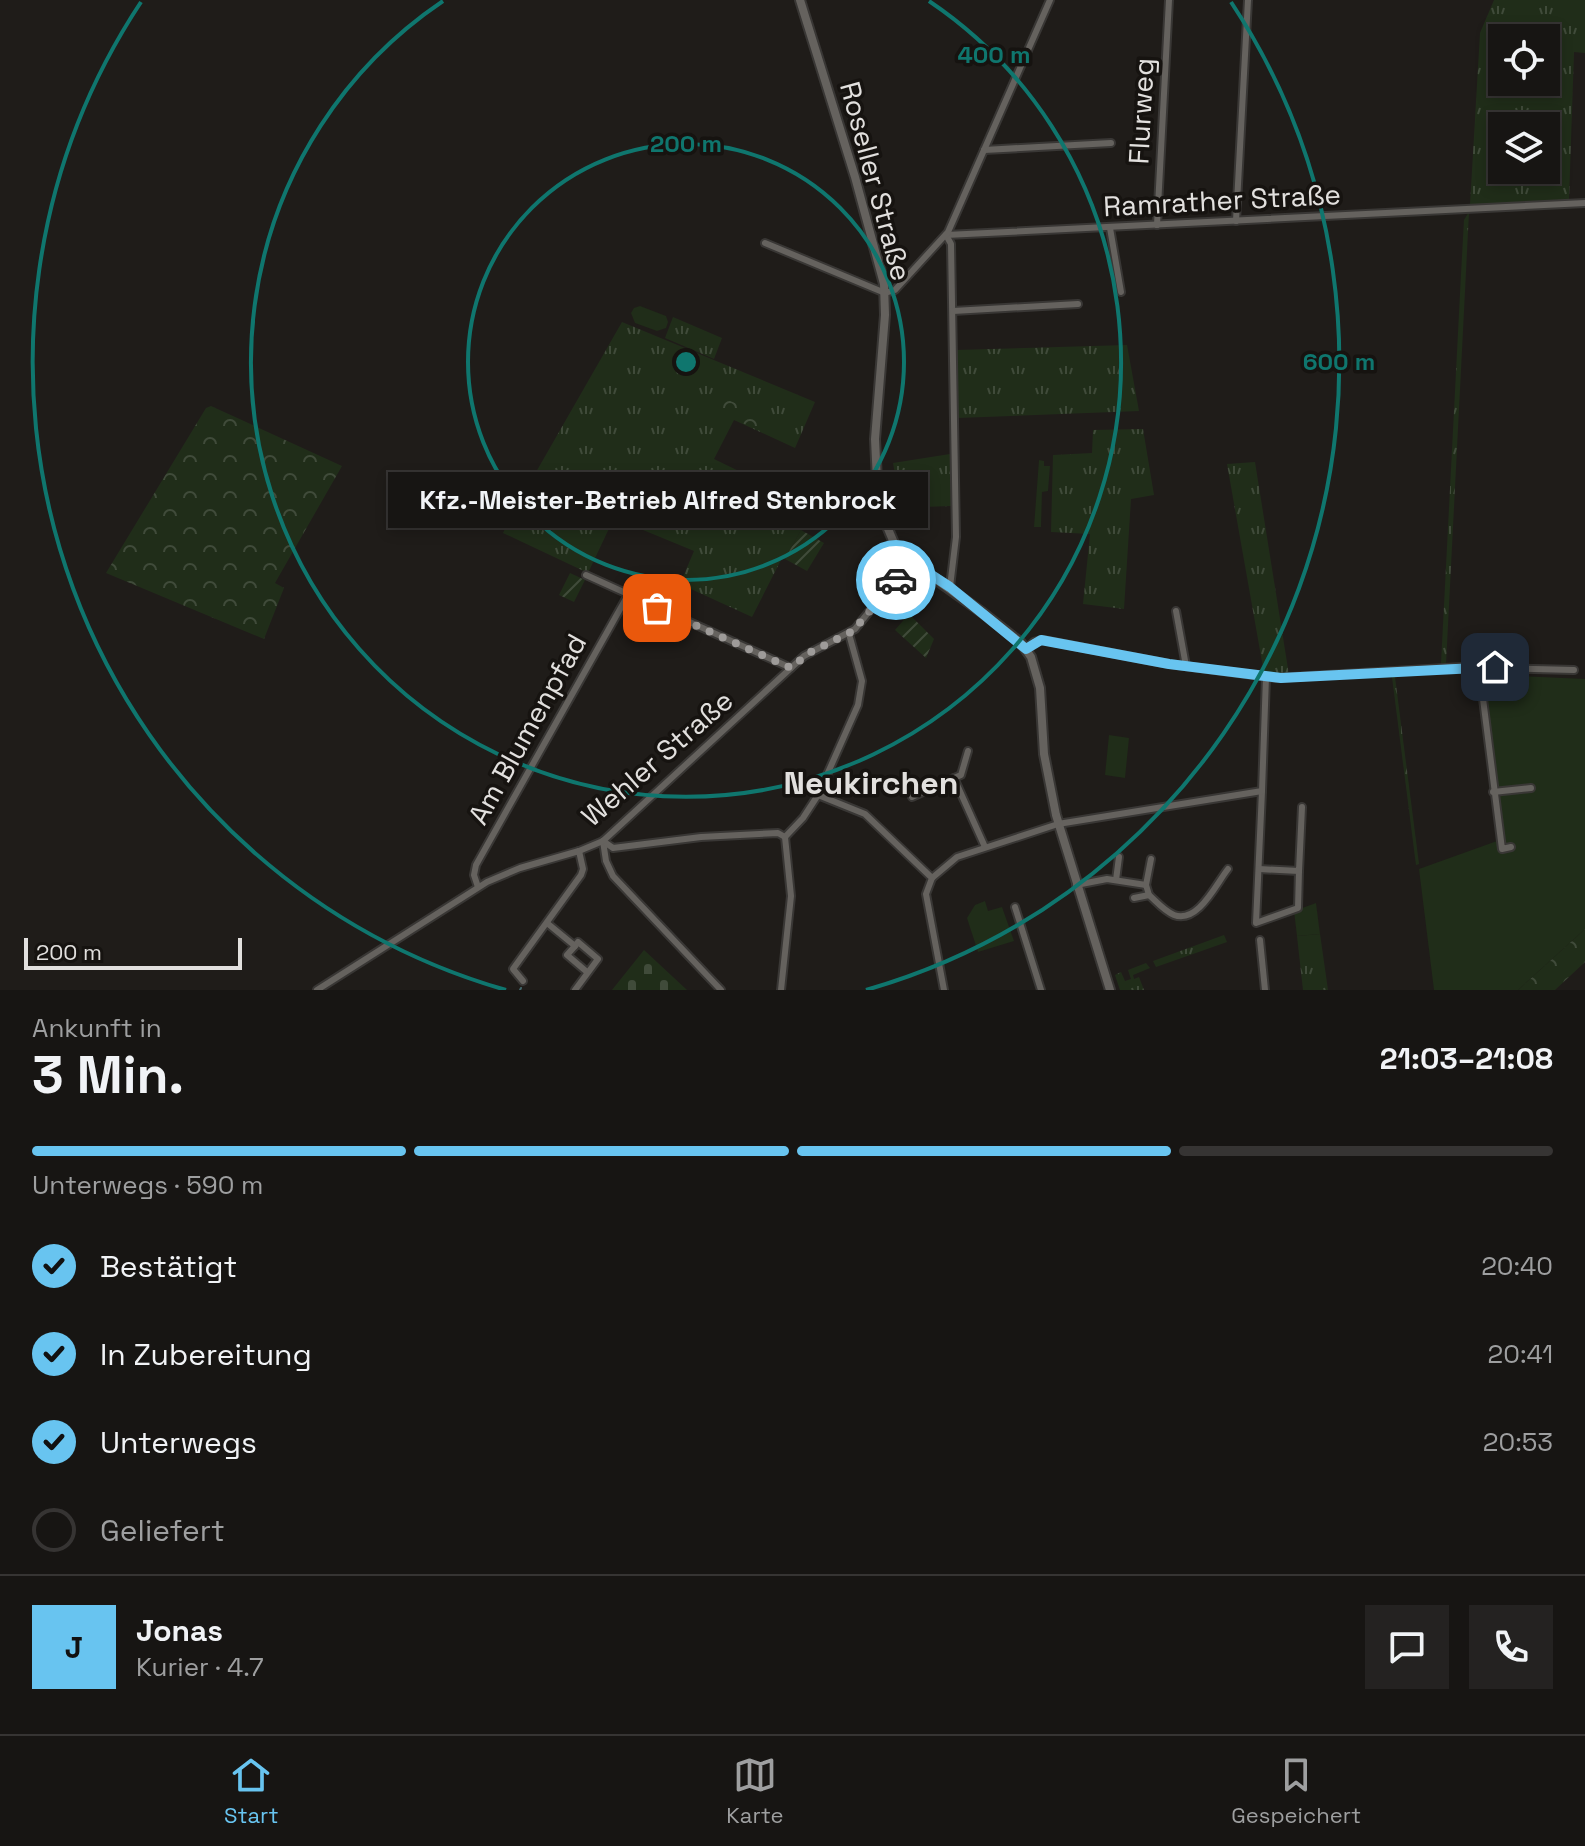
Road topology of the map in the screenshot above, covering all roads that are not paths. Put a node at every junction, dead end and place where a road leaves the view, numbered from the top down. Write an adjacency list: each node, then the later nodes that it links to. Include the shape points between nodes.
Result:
1 (800, 0): 14 (street, Roseller Straße)
2 (1050, 0): 6 (street)
3 (1169, 0): 9 (street, Flurweg)
4 (1248, 0): 8 (street)
5 (1111, 143): 6 (street)
6 (984, 150): 11 (street)
7 (1585, 203): 8 (street, Ramrather Straße)
8 (1236, 221): 9 (street, Ramrather Straße)
9 (1157, 225): 10 (street, Ramrather Straße)
10 (1110, 228): 11 (street, Ramrather Straße); 13 (street)
11 (946, 235): 14 (street, via 897,289); 16 (street, via 951,244)
12 (765, 243): 14 (street)
13 (1121, 292)
14 (885, 293): 17 (street, Roseller Straße, via 876,469 889,532)
15 (1078, 304): 16 (street)
16 (953, 311): 19 (street, via 956,537)
17 (910, 561): 19 (street); 22 (street)
18 (586, 575): 20 (street)
19 (950, 587): 23 (street)
20 (628, 595): 26 (street); 52 (street, Am Blumenpfad, via 476,865)
21 (1176, 611): 24 (street)
22 (849, 634): 26 (street, Wehler Straße); 34 (street, via 862,693)
23 (1026, 649): 24 (street, via 1041,640); 37 (street, via 1039,681)
24 (1186, 666): 28 (street)
25 (1479, 667): 27 (street); 28 (street); 33 (street)
26 (791, 668): 39 (street, Wehler Straße)
27 (1574, 670)
28 (1266, 677): 32 (street)
29 (968, 751): 30 (street, via 961,775)
30 (954, 778): 35 (street); 40 (street)
31 (1531, 788): 33 (street)
32 (1262, 791): 37 (street); 46 (street)
33 (1493, 792): 41 (street, via 1502,849)
34 (818, 795): 38 (street); 48 (street, via 865,814)
35 (912, 797)
36 (1302, 807): 47 (street)
37 (1058, 824): 40 (street); 50 (street)
38 (785, 837): 39 (street, via 701,837 613,848); 65 (street, via 791,896)
39 (603, 841): 42 (street, Wehler Straße); 64 (street, via 613,876)
40 (985, 847): 48 (street, via 952,859)
41 (1511, 847)
42 (579, 851): 52 (street, Wehler Straße); 56 (street, via 582,873)
43 (1119, 857): 49 (street)
44 (1151, 859): 51 (street)
45 (1228, 869): 53 (street, via 1198,909 1187,915 1171,914)
46 (1259, 869): 47 (street); 47 (street, via 1256,923 1298,908)
47 (1299, 871)
48 (932, 878): 66 (street, via 926,894)
49 (1116, 880): 50 (street); 51 (street)
50 (1076, 885): 61 (street)
51 (1146, 885): 53 (street)
52 (478, 887): 62 (street, Wehler Straße)
53 (1149, 895): 54 (street)
54 (1134, 898)
55 (1015, 907): 67 (street)
56 (547, 923): 58 (street); 60 (street, via 513,969)
57 (1260, 940): 68 (street)
58 (575, 946): 59 (street, via 567,955); 59 (street, via 578,942 598,959)
59 (587, 972): 63 (street)
60 (523, 981)
61 (1109, 989)
62 (317, 990)
63 (575, 990)
64 (721, 990)
65 (781, 990)
66 (944, 990)
67 (1041, 990)
68 (1265, 990)

